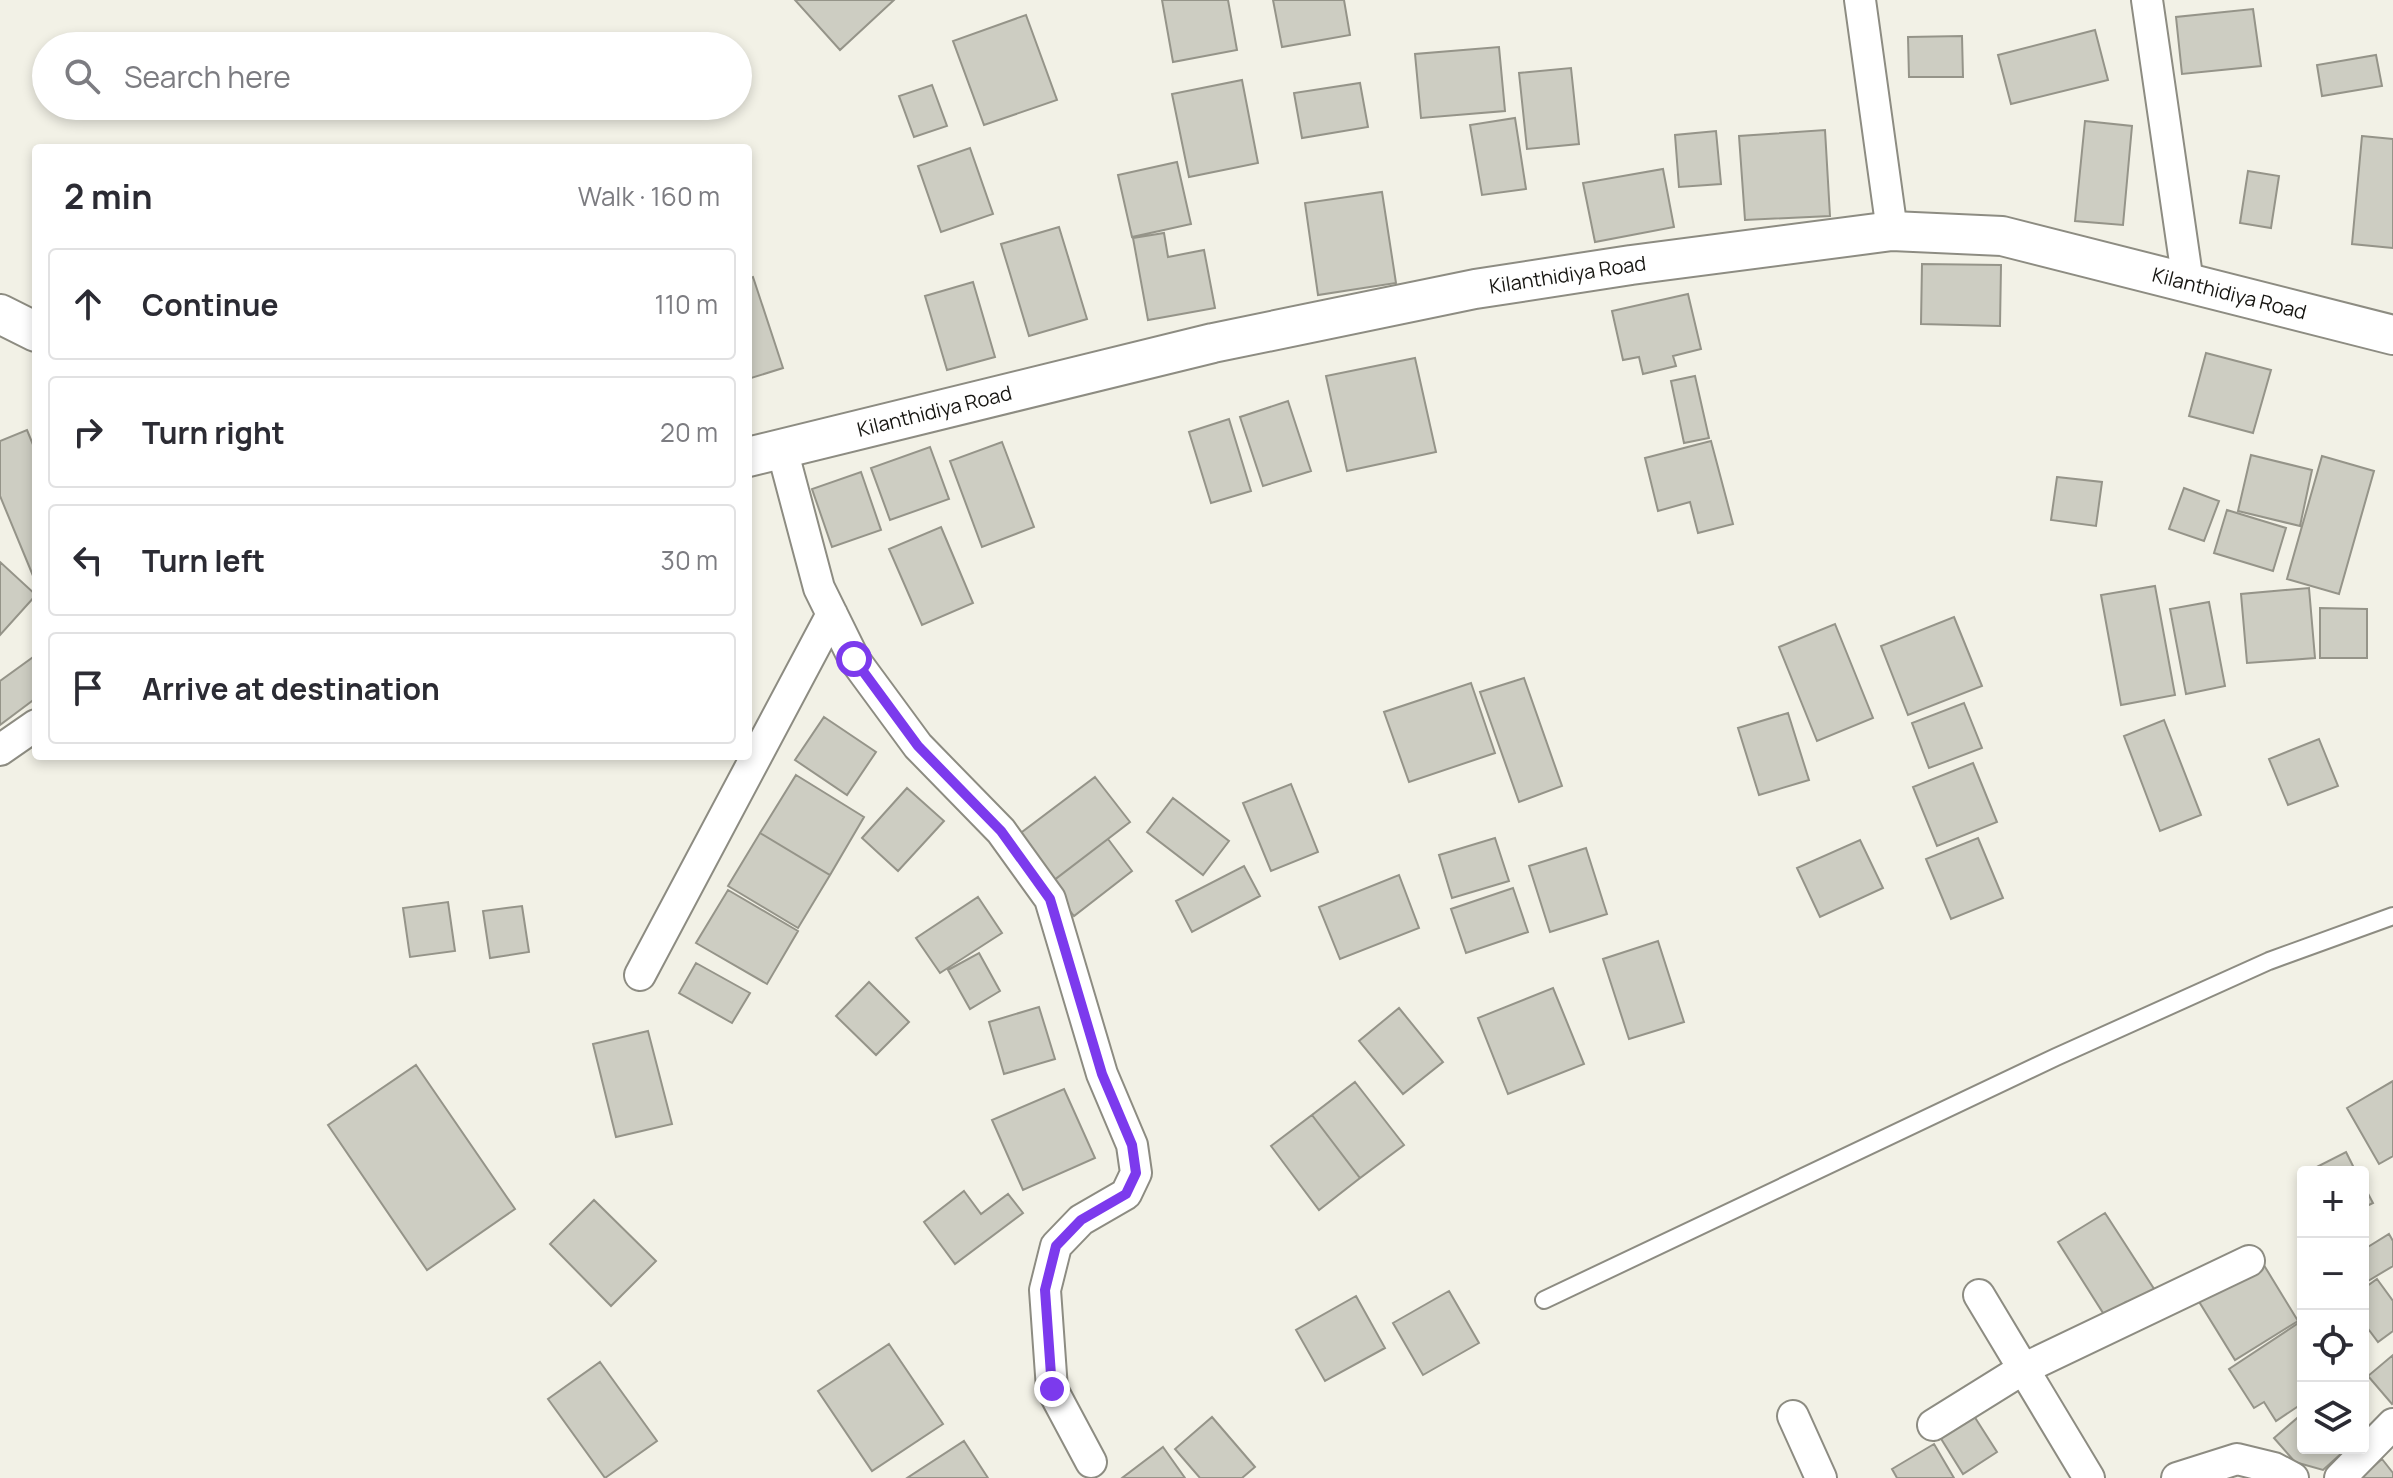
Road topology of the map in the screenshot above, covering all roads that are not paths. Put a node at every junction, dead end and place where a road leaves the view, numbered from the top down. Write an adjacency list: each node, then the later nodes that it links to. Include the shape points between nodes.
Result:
1 (1860, 0): 3 (street)
2 (2147, 0): 4 (street)
3 (1892, 231): 4 (street, Kilanthidiya Road, via 2002,236); 8 (street, Kilanthidiya Road, via 1475,289 1213,343)
4 (2188, 283): 7 (street, Kilanthidiya Road)
5 (0, 314): 6 (street)
6 (32, 330)
7 (2393, 335)
8 (765, 453): 9 (street)
9 (832, 614): 13 (street); 21 (street, via 854,659 918,746 1001,831 1050,899 1102,1074 1132,1145 1136,1173 1126,1194 1081,1220 1056,1246 1045,1290 1052,1389)
10 (32, 728): 11 (street)
11 (0, 750)
12 (2393, 916): 16 (lane, via 2255,967)
13 (640, 975)
14 (2249, 1261): 17 (street)
15 (1979, 1295): 17 (street)
16 (1544, 1300)
17 (2023, 1369): 20 (street); 23 (street)
18 (1793, 1416): 22 (street)
19 (2393, 1424): 26 (street)
20 (1933, 1425)
21 (1091, 1462)
22 (1821, 1478)
23 (2089, 1478)
24 (2177, 1478): 25 (street, via 2237,1459)
25 (2293, 1478)
26 (2340, 1478)

